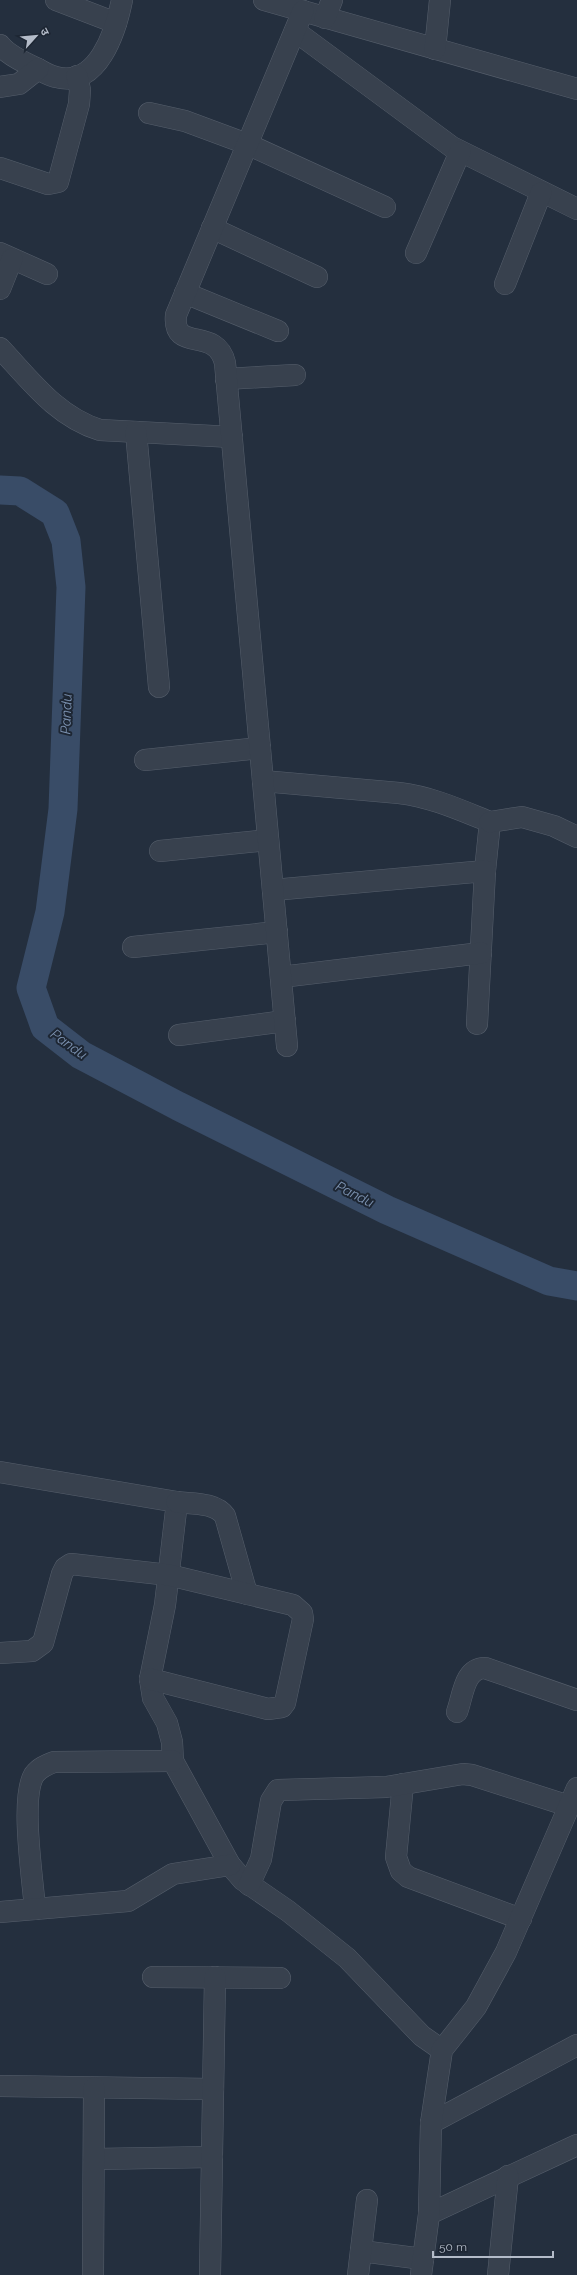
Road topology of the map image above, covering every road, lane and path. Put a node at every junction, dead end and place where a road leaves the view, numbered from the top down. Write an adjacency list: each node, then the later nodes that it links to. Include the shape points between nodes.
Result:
1 (56, 0): 7 (street)
2 (122, 0): 7 (street)
3 (264, 0): 6 (street)
4 (440, 0): 10 (street)
5 (329, 9): 6 (street); 10 (street)
6 (303, 11): 8 (street)
7 (116, 23): 12 (street, via 112,36 94,67)
8 (295, 31): 16 (street); 17 (street)
9 (0, 45): 11 (street)
10 (434, 49): 14 (street)
11 (38, 69): 12 (street, via 56,78); 13 (street, via 19,84)
12 (77, 76): 18 (street, via 79,104 58,182 48,184)
13 (0, 87)
14 (577, 89)
15 (149, 113): 16 (street, via 185,121)
16 (247, 144): 20 (street); 22 (street)
17 (460, 152): 19 (street); 23 (street)
18 (0, 168)
19 (541, 193): 21 (street); 27 (street)
20 (385, 208)
21 (577, 209)
22 (212, 228): 26 (street); 29 (street)
23 (416, 253)
24 (6, 256): 25 (street); 28 (street)
25 (47, 274)
26 (317, 277)
27 (505, 284)
28 (0, 289)
29 (185, 293): 30 (street); 33 (street, via 176,315 175,326 179,333 188,338 208,341 217,346 222,352)
30 (278, 331)
31 (0, 348): 34 (street, via 54,405 70,417 100,430)
32 (295, 375): 33 (street)
33 (226, 379): 35 (street)
34 (136, 432): 35 (street); 36 (street)
35 (232, 437): 37 (street)
36 (159, 687)
37 (260, 748): 38 (street); 39 (street)
38 (145, 760)
39 (263, 781): 40 (street, via 422,796); 42 (street)
40 (490, 822): 41 (street, via 522,817 554,826); 44 (street)
41 (577, 837)
42 (268, 840): 43 (street); 45 (street)
43 (160, 851)
44 (485, 871): 45 (street); 48 (street)
45 (273, 890): 46 (street)
46 (277, 932): 47 (street); 49 (street)
47 (133, 947)
48 (481, 953): 49 (street); 51 (street)
49 (281, 977): 50 (street)
50 (285, 1021): 52 (street); 53 (street)
51 (477, 1024)
52 (179, 1035)
53 (287, 1046)
54 (0, 1472): 55 (street)
55 (177, 1502): 56 (street); 57 (street, via 221,1510)
56 (169, 1575): 57 (street); 58 (street, via 71,1564 62,1574 43,1642 32,1651); 59 (street)
57 (247, 1594): 59 (street, via 293,1605 302,1613 303,1619 287,1695 282,1707 268,1709)
58 (0, 1653)
59 (150, 1679): 62 (street, via 153,1698 169,1729)
60 (577, 1700): 61 (street, via 479,1668 469,1675)
61 (457, 1712)
62 (173, 1761): 65 (street); 67 (street, via 54,1762 34,1775 28,1803)
63 (403, 1784): 64 (street, via 458,1775); 66 (street, via 370,1788 278,1790 271,1801 262,1859); 69 (street, via 396,1857 401,1871 408,1878)
64 (575, 1795): 69 (street)
65 (230, 1865): 66 (street); 67 (street, via 173,1874 128,1901)
66 (249, 1884): 74 (street, via 347,1958 422,2036)
67 (35, 1909): 68 (street)
68 (0, 1912)
69 (521, 1919): 74 (street, via 476,2007)
70 (153, 1977): 71 (street)
71 (215, 1977): 72 (street); 77 (street)
72 (280, 1978)
73 (577, 2045): 78 (street)
74 (442, 2050): 78 (street)
75 (0, 2086): 76 (street)
76 (94, 2088): 77 (street); 81 (street)
77 (213, 2089): 80 (street)
78 (431, 2124): 84 (street)
79 (577, 2145): 82 (street)
80 (212, 2157): 81 (street); 88 (street)
81 (94, 2159): 87 (street)
82 (508, 2176): 84 (street); 90 (street)
83 (367, 2200): 85 (street)
84 (429, 2214): 86 (street)
85 (361, 2250): 86 (street); 89 (street)
86 (422, 2267)
87 (93, 2275)
88 (210, 2275)
89 (358, 2275)
90 (498, 2275)

